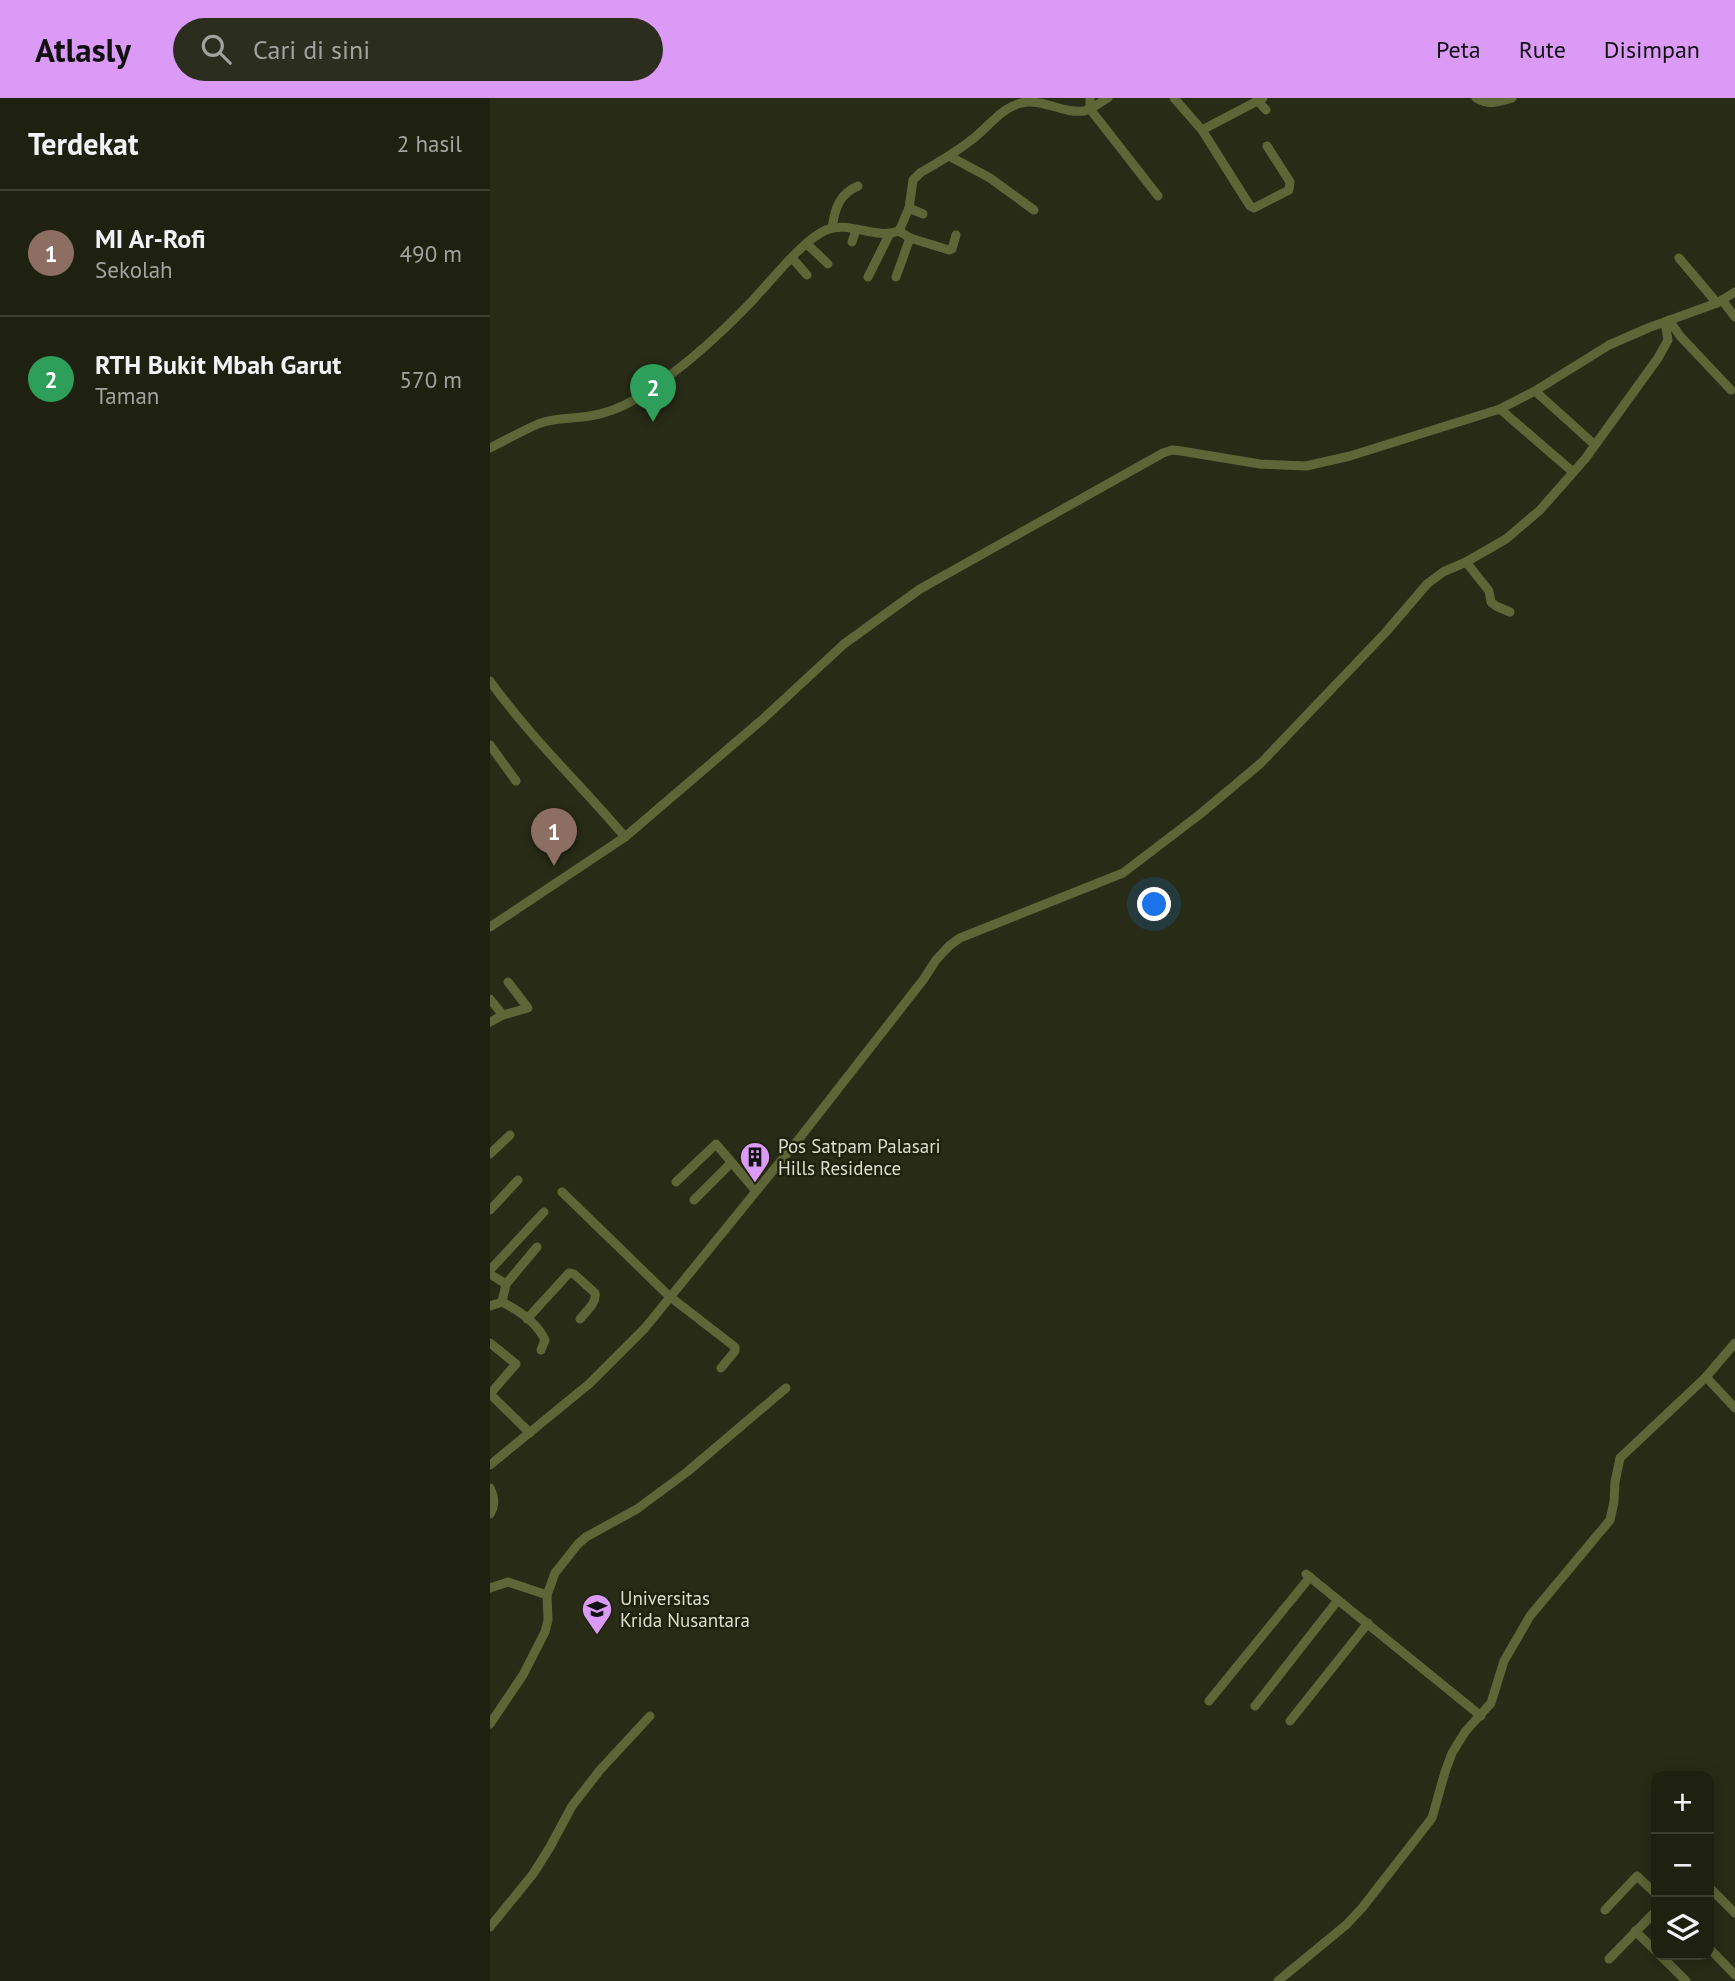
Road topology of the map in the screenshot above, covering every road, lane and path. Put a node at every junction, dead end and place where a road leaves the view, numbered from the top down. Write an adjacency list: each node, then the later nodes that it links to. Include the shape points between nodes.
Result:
1 (1090, 98): 7 (street)
2 (1108, 98): 7 (street)
3 (1174, 98): 9 (street)
4 (1476, 98): 5 (street, via 1493,104)
5 (1512, 98)
6 (1260, 99): 8 (street); 9 (street)
7 (1090, 109): 11 (street, via 1073,111 1024,101 1002,111 973,140); 13 (street)
8 (1266, 110)
9 (1202, 130): 10 (street, via 1254,208 1290,186)
10 (1267, 146)
11 (948, 156): 14 (street, via 913,180); 15 (street, via 990,178)
12 (858, 186): 17 (street, via 841,197)
13 (1158, 196)
14 (909, 208): 16 (street); 19 (street)
15 (1034, 210)
16 (923, 214)
17 (832, 228): 18 (street); 23 (street)
18 (856, 230): 19 (street); 22 (street)
19 (894, 233): 21 (street); 28 (street)
20 (956, 235): 21 (street, via 949,250)
21 (910, 238): 29 (street)
22 (852, 242)
23 (807, 244): 24 (street); 26 (street)
24 (792, 258): 27 (street); 38 (street, via 726,327 676,371 623,407 538,424)
25 (1679, 258): 31 (street)
26 (828, 264)
27 (807, 275)
28 (868, 277)
29 (896, 277)
30 (1735, 292): 31 (street)
31 (1720, 302): 32 (street); 33 (street)
32 (1735, 317)
33 (1667, 321): 34 (street); 35 (street, via 1609,345); 37 (street, via 1666,344)
34 (1731, 390)
35 (1535, 391): 36 (street); 37 (street)
36 (1500, 409): 39 (street); 45 (street, via 1306,467 1172,450 1163,453 902,601 844,644)
37 (1595, 445): 39 (street)
38 (490, 448)
39 (1573, 472): 40 (street, via 1540,510)
40 (1466, 562): 41 (street, via 1489,591 1491,601); 56 (street, via 1427,584 1261,763 1123,873 949,946)
41 (1510, 612)
42 (490, 681): 45 (street)
43 (490, 745): 44 (street)
44 (516, 782)
45 (625, 837): 46 (street)
46 (490, 927)
47 (508, 982): 49 (street, via 528,1008)
48 (490, 999): 49 (street)
49 (503, 1015): 50 (street)
50 (490, 1022)
51 (510, 1135): 52 (street)
52 (490, 1154)
53 (731, 1163): 55 (street, via 715,1144); 56 (street); 58 (street)
54 (518, 1180): 59 (street)
55 (676, 1182)
56 (755, 1191): 64 (street)
57 (562, 1192): 64 (street)
58 (695, 1200)
59 (490, 1210)
60 (544, 1212): 62 (street)
61 (537, 1247): 63 (street)
62 (490, 1272): 63 (street)
63 (506, 1284): 65 (street)
64 (669, 1296): 72 (street, via 735,1347); 77 (street, via 614,1360)
65 (502, 1302): 66 (street); 67 (street)
66 (490, 1306)
67 (527, 1319): 68 (street, via 569,1273 596,1296); 71 (street, via 545,1340)
68 (580, 1319)
69 (490, 1343): 75 (street, via 516,1364)
70 (1735, 1343): 73 (street)
71 (541, 1350)
72 (720, 1368)
73 (1706, 1377): 76 (street); 88 (street, via 1620,1458 1610,1520 1530,1616 1504,1661 1491,1703)
74 (786, 1388): 82 (street, via 687,1472 586,1537 555,1573)
75 (490, 1394): 77 (street)
76 (1735, 1408)
77 (530, 1433): 78 (street)
78 (490, 1465)
79 (490, 1488): 80 (street, via 494,1498)
80 (490, 1514)
81 (490, 1588): 82 (street, via 508,1582)
82 (547, 1595): 90 (street, via 545,1632)
83 (1338, 1600): 84 (street); 85 (street, via 1308,1575); 86 (street)
84 (1368, 1623): 88 (street); 89 (street)
85 (1209, 1701)
86 (1255, 1706)
87 (650, 1716): 96 (street, via 572,1806 533,1874)
88 (1481, 1716): 103 (street, via 1452,1753 1432,1818 1412,1845 1354,1916)
89 (1290, 1721)
90 (490, 1724)
91 (1651, 1889): 93 (street, via 1637,1876)
92 (1714, 1892): 94 (street)
93 (1605, 1909)
94 (1735, 1913)
95 (1651, 1916): 97 (street)
96 (490, 1927)
97 (1635, 1931): 98 (street); 100 (street)
98 (1651, 1946)
99 (1714, 1953): 102 (street)
100 (1609, 1959)
101 (1665, 1960): 104 (street)
102 (1735, 1975)
103 (1278, 1981)
104 (1686, 1981)

